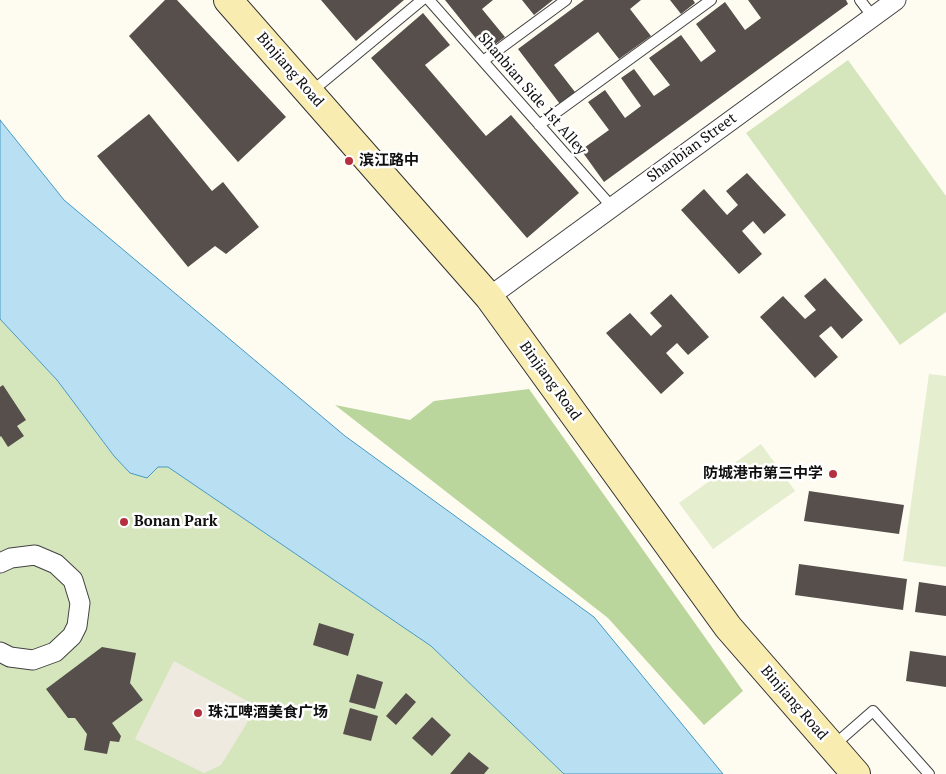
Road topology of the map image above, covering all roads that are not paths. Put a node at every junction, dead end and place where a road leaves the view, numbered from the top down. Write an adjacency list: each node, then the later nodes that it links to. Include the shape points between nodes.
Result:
1 (228, 0): 10 (street, Binjiang Road)
2 (422, 0): 10 (lane)
3 (430, 0): 9 (lane, Shanbian Side 1st Alley)
4 (566, 0): 9 (lane)
5 (711, 0): 11 (lane)
6 (860, 0): 8 (lane)
7 (896, 0): 8 (street, Shanbian Street)
8 (873, 17): 12 (street, Shanbian Street)
9 (483, 61): 11 (lane, Shanbian Side 1st Alley)
10 (310, 93): 13 (street, Binjiang Road)
11 (539, 125): 12 (lane, Shanbian Side 1st Alley)
12 (612, 207): 13 (street, Shanbian Street)
13 (489, 297): 16 (street, Binjiang Road, via 728,627)
14 (0, 563): 15 (street, via 11,558 35,556 56,564 73,580 80,603 77,626 72,636 55,652 33,660)
15 (0, 652)
16 (832, 747): 17 (street, Binjiang Road); 18 (lane, via 873,710)
17 (856, 774)
18 (929, 774)

